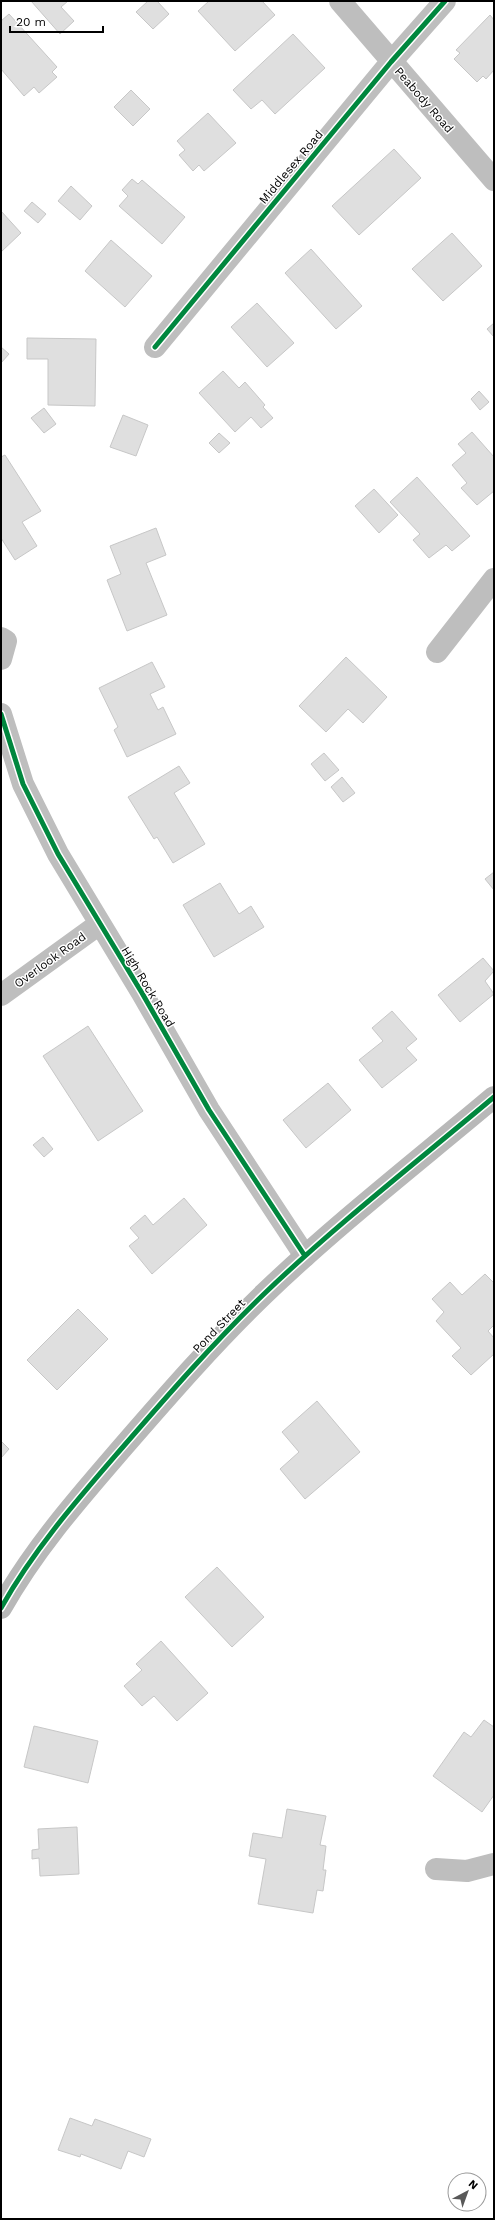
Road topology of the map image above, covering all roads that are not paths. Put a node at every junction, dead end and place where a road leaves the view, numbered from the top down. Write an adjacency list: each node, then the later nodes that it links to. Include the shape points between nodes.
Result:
1 (340, 1): 3 (street, Peabody Road)
2 (445, 1): 3 (street, Middlesex Road)
3 (392, 62): 4 (street, Peabody Road); 5 (street, Middlesex Road)
4 (494, 180)
5 (155, 347)
6 (494, 579): 8 (street)
7 (1, 638): 9 (street, via 6,641)
8 (437, 652)
9 (1, 659)
10 (1, 714): 11 (street, High Rock Road, via 23,784 35,811)
11 (98, 925): 12 (street, Overlook Road); 14 (street, High Rock Road, via 142,993 209,1110)
12 (1, 995)
13 (494, 1097): 14 (street, Pond Street)
14 (304, 1256): 15 (street, Pond Street, via 198,1362 70,1508 36,1553)
15 (1, 1608)
16 (494, 1864): 17 (street, via 466,1871)
17 (436, 1869)

